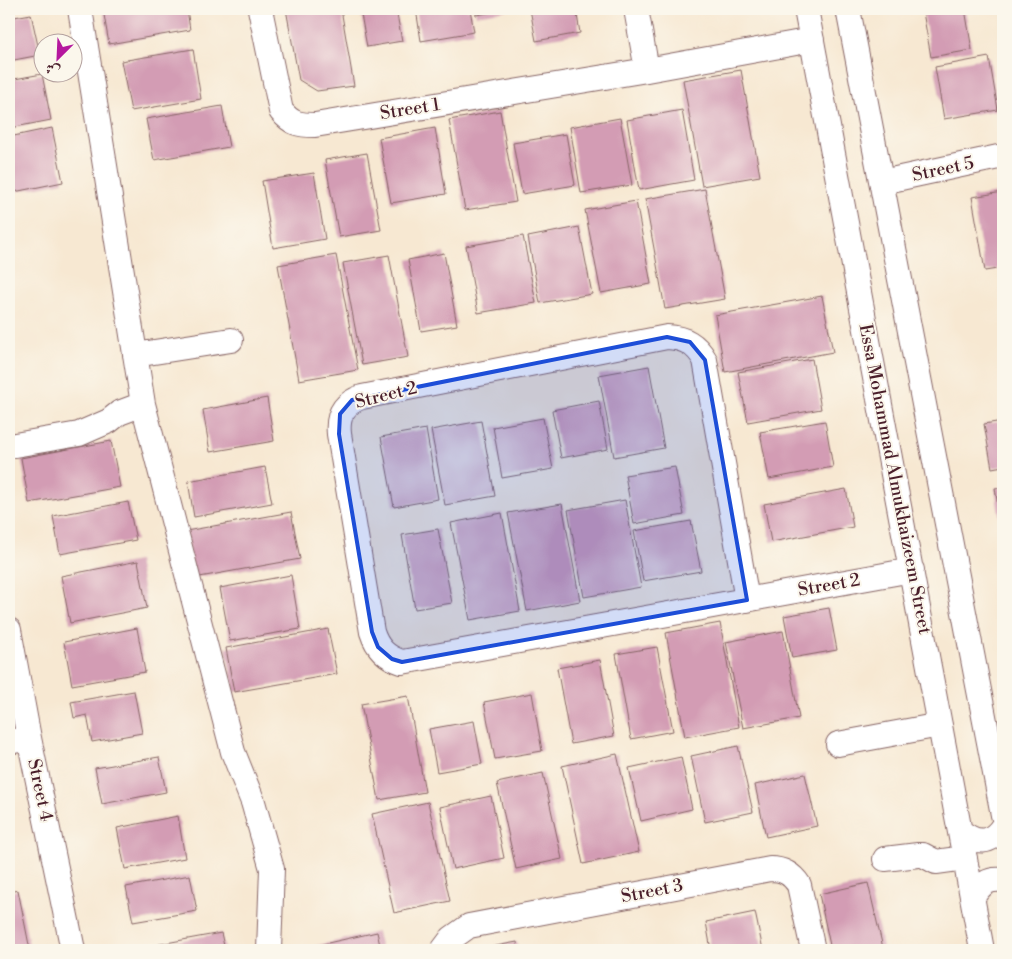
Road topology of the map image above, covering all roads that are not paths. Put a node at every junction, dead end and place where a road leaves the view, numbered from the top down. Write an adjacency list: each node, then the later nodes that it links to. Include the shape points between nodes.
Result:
1 (80, 9): 11 (street)
2 (260, 9): 7 (street, Street 1, via 281,111 289,121 302,125)
3 (636, 9): 7 (street)
4 (806, 9): 6 (street, Essa Mohammad Almukhaizeem Street)
5 (848, 9): 9 (street)
6 (812, 40): 7 (street, Street 1); 14 (street, Essa Mohammad Almukhaizeem Street)
7 (647, 70)
8 (1003, 156): 9 (street, Street 5)
9 (882, 182): 17 (street)
10 (231, 340): 11 (street)
11 (135, 355): 12 (street)
12 (143, 404): 13 (street, via 79,434); 29 (street, via 233,752 253,802 272,869)
13 (9, 446)
14 (912, 570): 15 (street, Street 2); 18 (street, Essa Mohammad Almukhaizeem Street)
15 (747, 600): 15 (street, Street 2, via 705,360 690,342 667,337 362,397 352,400 340,414 339,434 372,632 378,647 392,659 402,662)
16 (9, 630): 19 (street, Street 4)
17 (994, 711): 21 (street)
18 (940, 725): 20 (street); 23 (street, Essa Mohammad Almukhaizeem Street)
19 (19, 740): 28 (street, Street 4)
20 (838, 744)
21 (1003, 815)
22 (1003, 826): 23 (street, via 997,835 985,840 971,839)
23 (960, 831): 24 (street, Essa Mohammad Almukhaizeem Street)
24 (965, 858): 25 (street, via 936,862 923,855); 27 (street, Essa Mohammad Almukhaizeem Street)
25 (884, 859)
26 (1003, 880): 27 (street, via 994,879 980,885)
27 (973, 897): 32 (street, Essa Mohammad Almukhaizeem Street)
28 (73, 950)
29 (269, 950)
30 (443, 950): 31 (street, Street 3, via 452,938 469,926 770,869 791,874 800,885)
31 (813, 950)
32 (982, 950)

